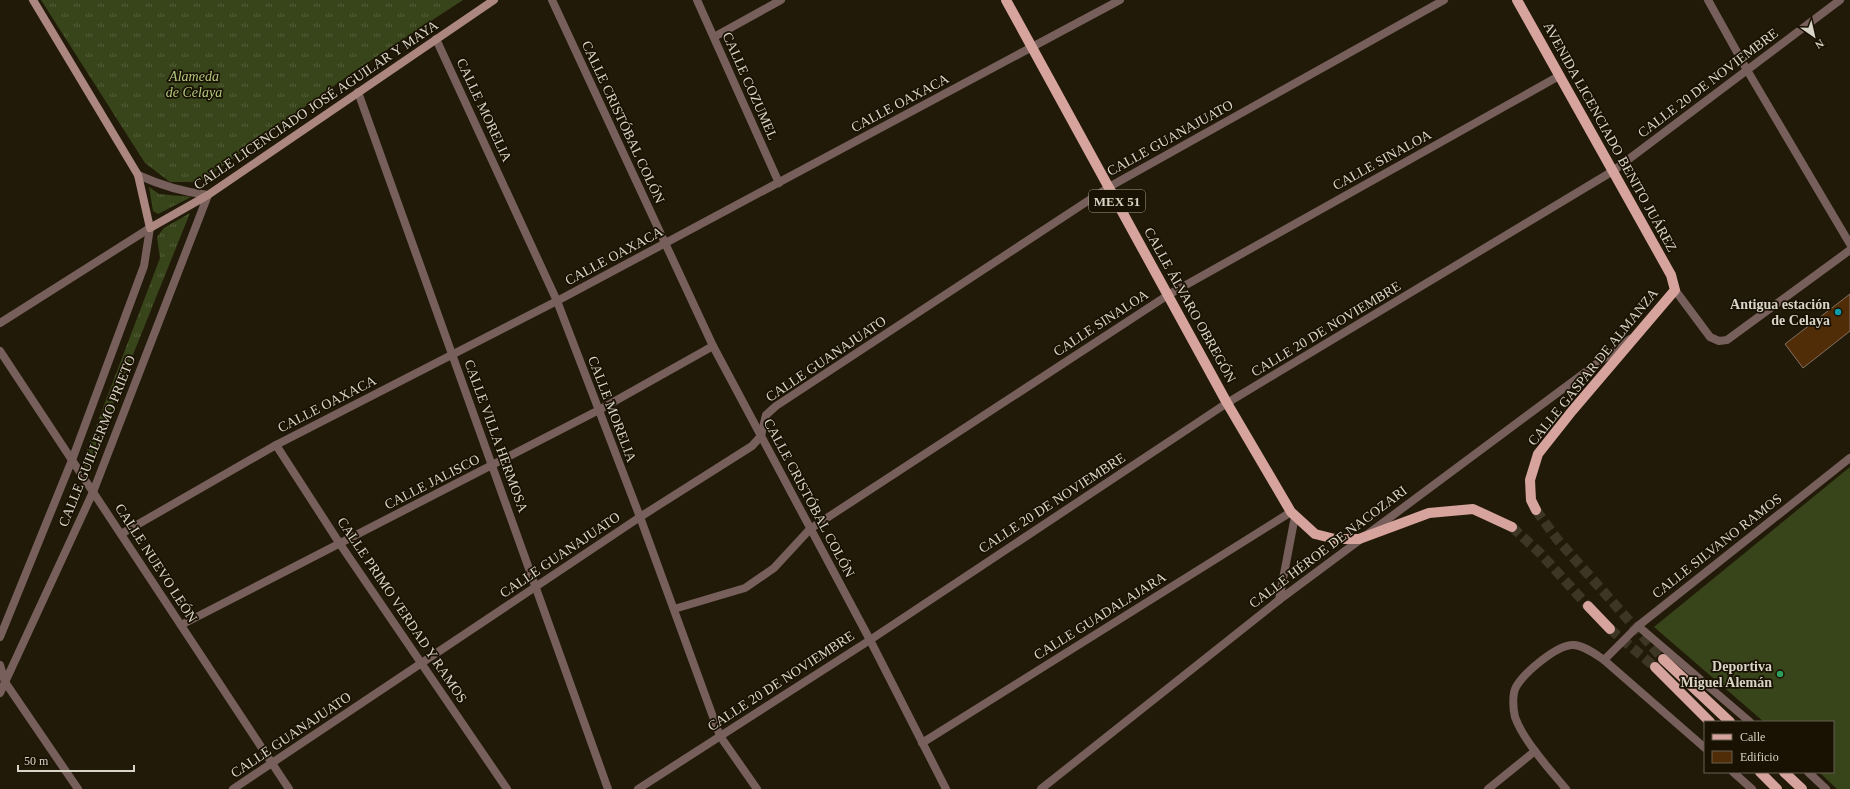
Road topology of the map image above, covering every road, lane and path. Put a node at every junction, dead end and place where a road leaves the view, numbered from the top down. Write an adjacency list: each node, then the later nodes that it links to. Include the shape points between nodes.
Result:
1 (33, 0): 19 (main road)
2 (494, 0): 13 (main road, CALLE LICENCIADO JOSÉ AGUILAR Y MAYA)
3 (552, 0): 24 (street, CALLE CRISTÓBAL COLÓN)
4 (697, 0): 12 (street, CALLE COZUMEL)
5 (781, 0): 12 (street)
6 (1006, 0): 14 (main road, CALLE ÁLVARO OBREGÓN / MEX 51)
7 (1120, 0): 14 (street, CALLE OAXACA)
8 (1444, 0): 21 (street, CALLE GUANAJUATO)
9 (1517, 0): 16 (main road, AVENIDA LICENCIADO BENITO JUÁREZ)
10 (1708, 0): 15 (street)
11 (1840, 0): 15 (street, CALLE 20 DE NOVIEMBRE)
12 (714, 37): 20 (street, CALLE COZUMEL)
13 (436, 39): 17 (main road, CALLE LICENCIADO JOSÉ AGUILAR Y MAYA); 29 (street, CALLE MORELIA)
14 (1032, 47): 20 (street, CALLE OAXACA); 21 (main road, CALLE ÁLVARO OBREGÓN / MEX 51)
15 (1747, 70): 18 (street, CALLE 20 DE NOVIEMBRE); 25 (street)
16 (1559, 76): 18 (main road, AVENIDA LICENCIADO BENITO JUÁREZ); 28 (street, CALLE SINALOA)
17 (358, 92): 22 (main road, CALLE LICENCIADO JOSÉ AGUILAR Y MAYA); 34 (street, CALLE VILLA HERMOSA)
18 (1613, 171): 27 (main road, AVENIDA LICENCIADO BENITO JUÁREZ, via 1671,275); 35 (street, CALLE 20 DE NOVIEMBRE)
19 (138, 176): 22 (street, via 158,184); 23 (main road)
20 (779, 183): 24 (street, CALLE OAXACA)
21 (1109, 188): 28 (main road, CALLE ÁLVARO OBREGÓN / MEX 51); 37 (street, CALLE GUANAJUATO, via 776,406 766,415)
22 (208, 195): 23 (main road, CALLE LICENCIADO JOSÉ AGUILAR Y MAYA); 42 (street, CALLE GUILLERMO PRIETO)
23 (150, 228): 30 (street); 40 (street, CALLE GUILLERMO PRIETO, via 144,266)
24 (665, 243): 29 (street, CALLE OAXACA); 32 (street, CALLE CRISTÓBAL COLÓN)
25 (1850, 244)
26 (1850, 250): 27 (street, via 1728,340 1719,341 1710,337)
27 (1675, 290): 31 (main road, CALLE GASPAR DE ALMANZA)
28 (1168, 295): 35 (main road, CALLE ÁLVARO OBREGÓN / MEX 51); 47 (street, CALLE SINALOA)
29 (557, 301): 34 (street, CALLE OAXACA); 36 (street, CALLE MORELIA)
30 (0, 323)
31 (1638, 333): 43 (main road, CALLE GASPAR DE ALMANZA, via 1538,454 1530,480 1531,500); 49 (street, CALLE HÉROE DE NACOZARI)
32 (713, 346): 36 (street, CALLE JALISCO); 37 (street, CALLE CRISTÓBAL COLÓN)
33 (0, 351): 40 (street, CALLE NUEVO LEÓN)
34 (452, 354): 38 (street, CALLE OAXACA); 41 (street, CALLE VILLA HERMOSA)
35 (1227, 403): 44 (main road, CALLE ÁLVARO OBREGÓN); 59 (street, CALLE 20 DE NOVIEMBRE)
36 (599, 410): 41 (street, CALLE JALISCO); 45 (street, CALLE MORELIA)
37 (761, 436): 45 (street, CALLE GUANAJUATO, via 752,446); 47 (street, CALLE CRISTÓBAL COLÓN)
38 (276, 445): 48 (street, CALLE OAXACA); 50 (street, CALLE PRIMO VERDAD Y RAMOS)
39 (1850, 458): 56 (street, CALLE SILVANO RAMOS)
40 (72, 460): 42 (street, CALLE NUEVO LEÓN); 58 (street, CALLE GUILLERMO PRIETO)
41 (492, 465): 50 (street, CALLE JALISCO); 51 (street, CALLE VILLA HERMOSA)
42 (93, 492): 48 (street, CALLE NUEVO LEÓN); 65 (street, CALLE GUILLERMO PRIETO)
43 (1536, 510)
44 (1293, 514): 49 (main road, CALLE ÁLVARO OBREGÓN, via 1315,534 1335,539); 52 (street); 71 (street, CALLE GUADALAJARA)
45 (640, 517): 51 (street, CALLE GUANAJUATO); 54 (street, CALLE MORELIA)
46 (1512, 527): 49 (main road, via 1473,509 1429,513)
47 (810, 529): 54 (street, CALLE SINALOA, via 774,568 745,588); 59 (street, CALLE CRISTÓBAL COLÓN)
48 (121, 534): 55 (street, CALLE NUEVO LEÓN)
49 (1359, 539): 52 (street, CALLE HÉROE DE NACOZARI)
50 (340, 544): 55 (street, CALLE JALISCO); 62 (street, CALLE PRIMO VERDAD Y RAMOS)
51 (537, 586): 62 (street, CALLE GUANAJUATO); 83 (street, CALLE VILLA HERMOSA)
52 (1279, 600): 87 (street, CALLE HÉROE DE NACOZARI)
53 (1588, 606): 57 (main road)
54 (674, 609): 70 (street, CALLE MORELIA)
55 (181, 625): 74 (street, CALLE NUEVO LEÓN)
56 (1638, 626): 61 (street, CALLE SILVANO RAMOS); 69 (street)
57 (1610, 629)
58 (0, 637)
59 (870, 640): 70 (street, CALLE 20 DE NOVIEMBRE); 71 (street, CALLE CRISTÓBAL COLÓN)
60 (1663, 659): 68 (main road)
61 (1604, 660): 72 (street); 73 (street, via 1590,650 1573,645 1560,649 1539,662 1515,687 1515,717)
62 (422, 663): 74 (street, CALLE GUANAJUATO); 82 (street, CALLE PRIMO VERDAD Y RAMOS)
63 (0, 665): 65 (street)
64 (1655, 667): 67 (main road)
65 (4, 682): 66 (street, CALLE GUILLERMO PRIETO); 79 (street)
66 (0, 693)
67 (1709, 721)
68 (1729, 721)
69 (1749, 721)
70 (720, 736): 84 (street, CALLE 20 DE NOVIEMBRE); 85 (street, CALLE MORELIA)
71 (922, 743): 86 (street, CALLE CRISTÓBAL COLÓN)
72 (1704, 747)
73 (1535, 751): 88 (street); 89 (street)
74 (272, 763): 80 (street, CALLE GUANAJUATO); 81 (street, CALLE NUEVO LEÓN)
75 (1734, 773): 90 (street)
76 (1761, 773): 91 (main road)
77 (1785, 773): 92 (main road)
78 (1809, 773): 93 (street)
79 (78, 789)
80 (233, 789)
81 (290, 789)
82 (507, 789)
83 (608, 789)
84 (638, 789)
85 (757, 789)
86 (946, 789)
87 (1041, 789)
88 (1488, 789)
89 (1566, 789)
90 (1752, 789)
91 (1777, 789)
92 (1802, 789)
93 (1826, 789)

